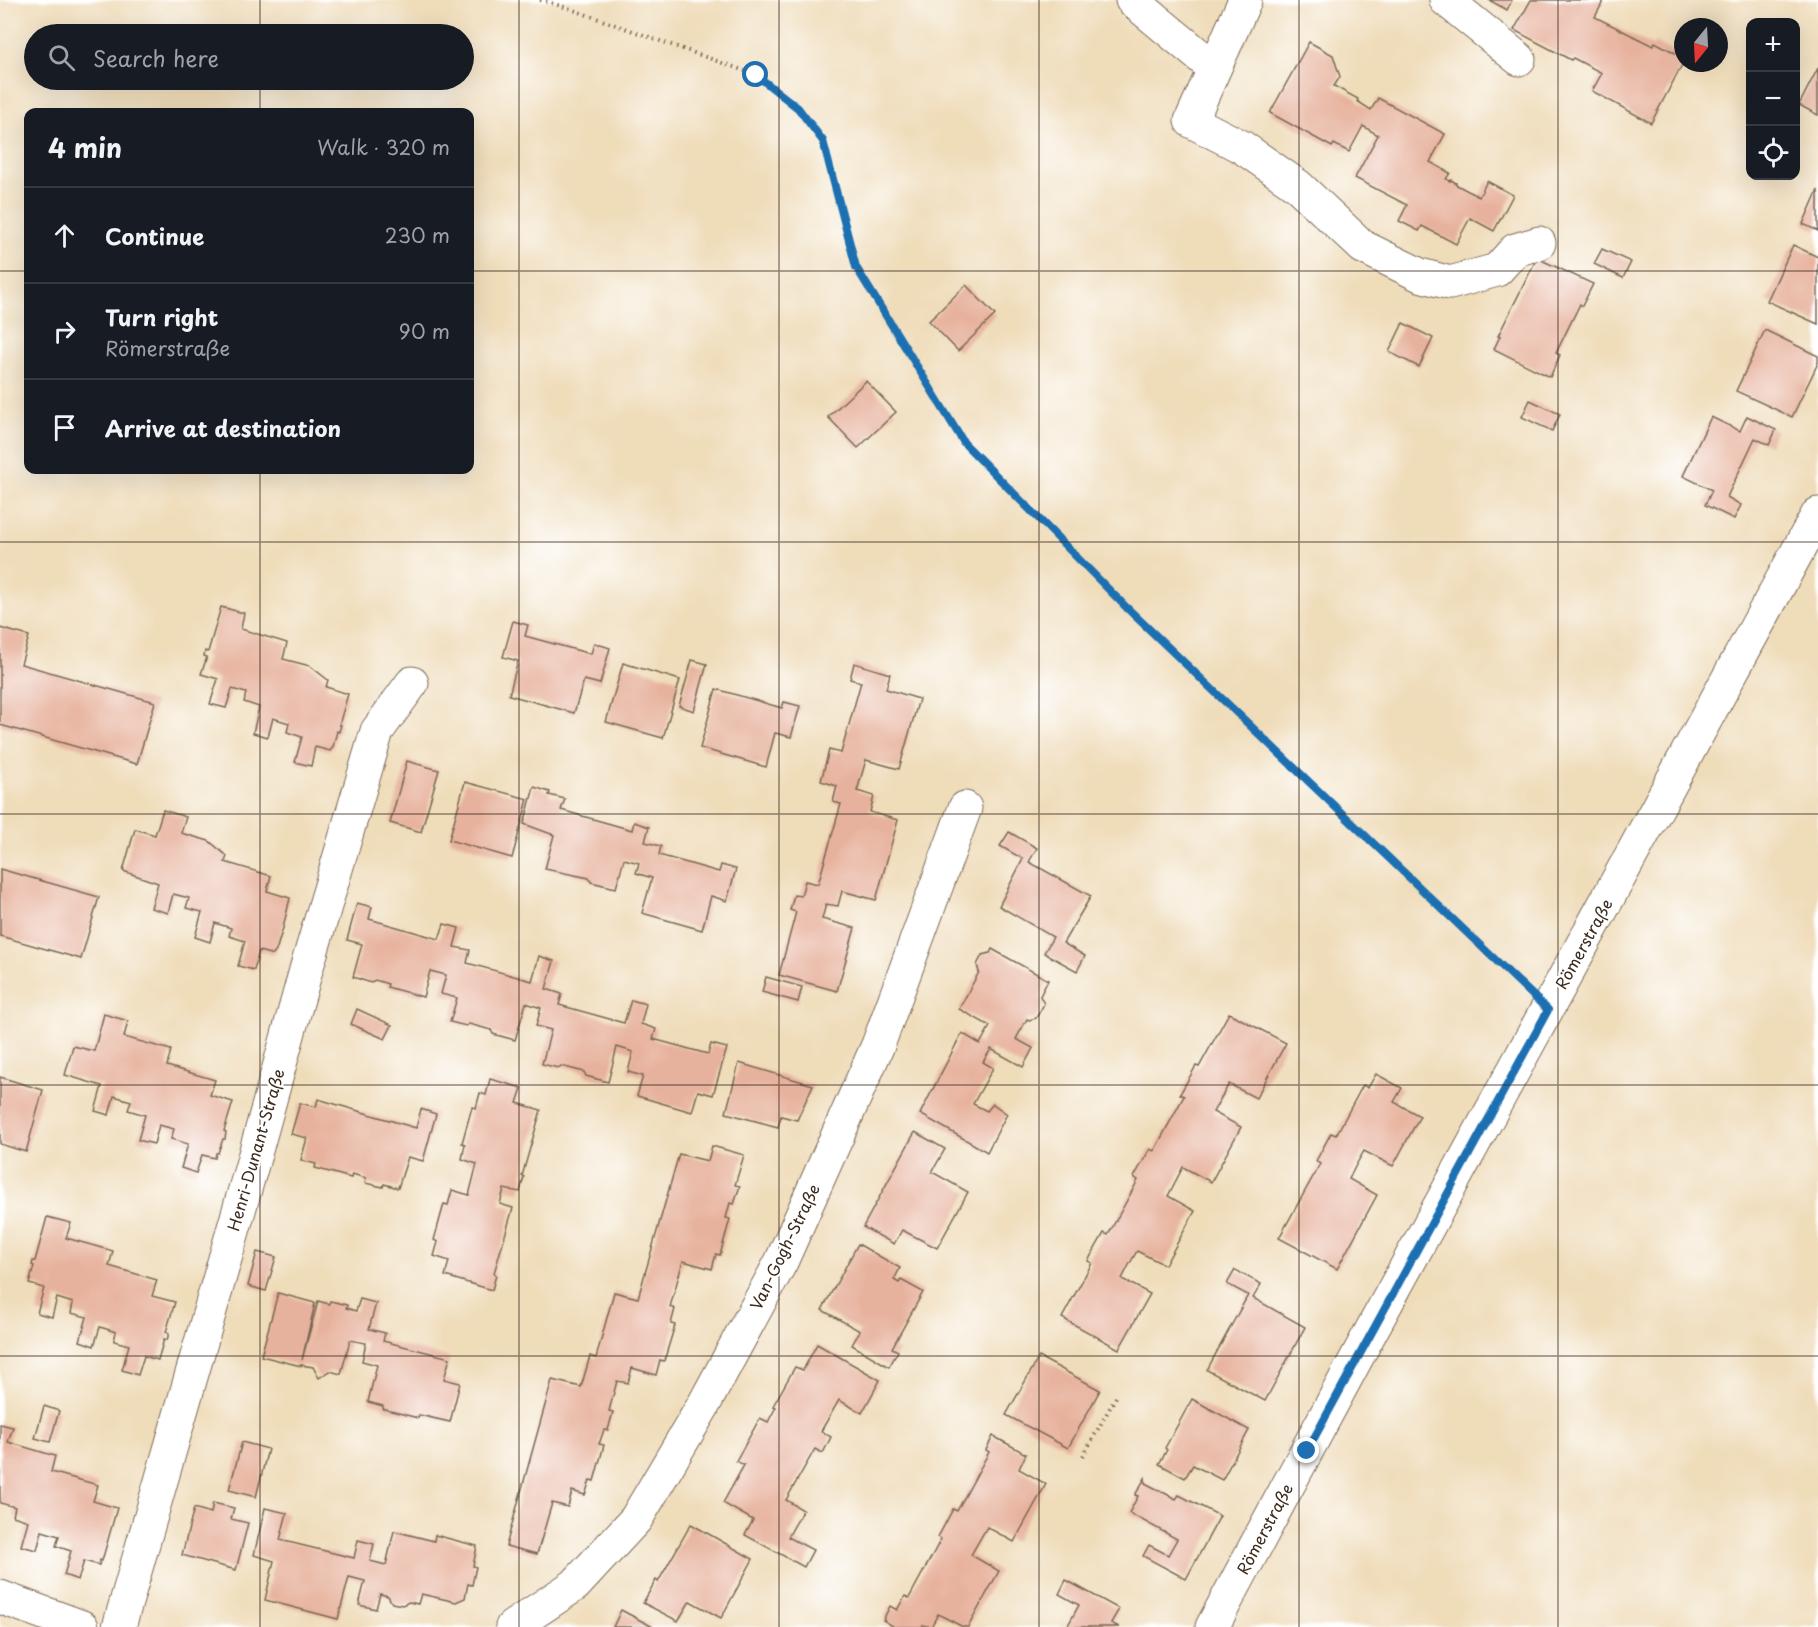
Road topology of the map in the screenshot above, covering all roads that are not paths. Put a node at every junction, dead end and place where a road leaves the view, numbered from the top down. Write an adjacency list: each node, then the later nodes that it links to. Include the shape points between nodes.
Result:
1 (1132, 0): 5 (street)
2 (1245, 0): 5 (street)
3 (1446, 0): 4 (street)
4 (1519, 59)
5 (1214, 68): 6 (street, via 1191,121 1242,147 1298,186 1363,247 1420,274 1450,283 1497,270 1515,249)
6 (1539, 243)
7 (1818, 514): 14 (street, Römerstraße)
8 (412, 683): 12 (street, Henri-Dunant-Straße, via 377,730 370,752)
9 (965, 808): 13 (street, Van-Gogh-Straße, via 878,1045 781,1262 703,1406 636,1519 575,1585)
10 (0, 1597): 11 (street)
11 (82, 1627)
12 (119, 1627)
13 (512, 1627)
14 (1212, 1627)

